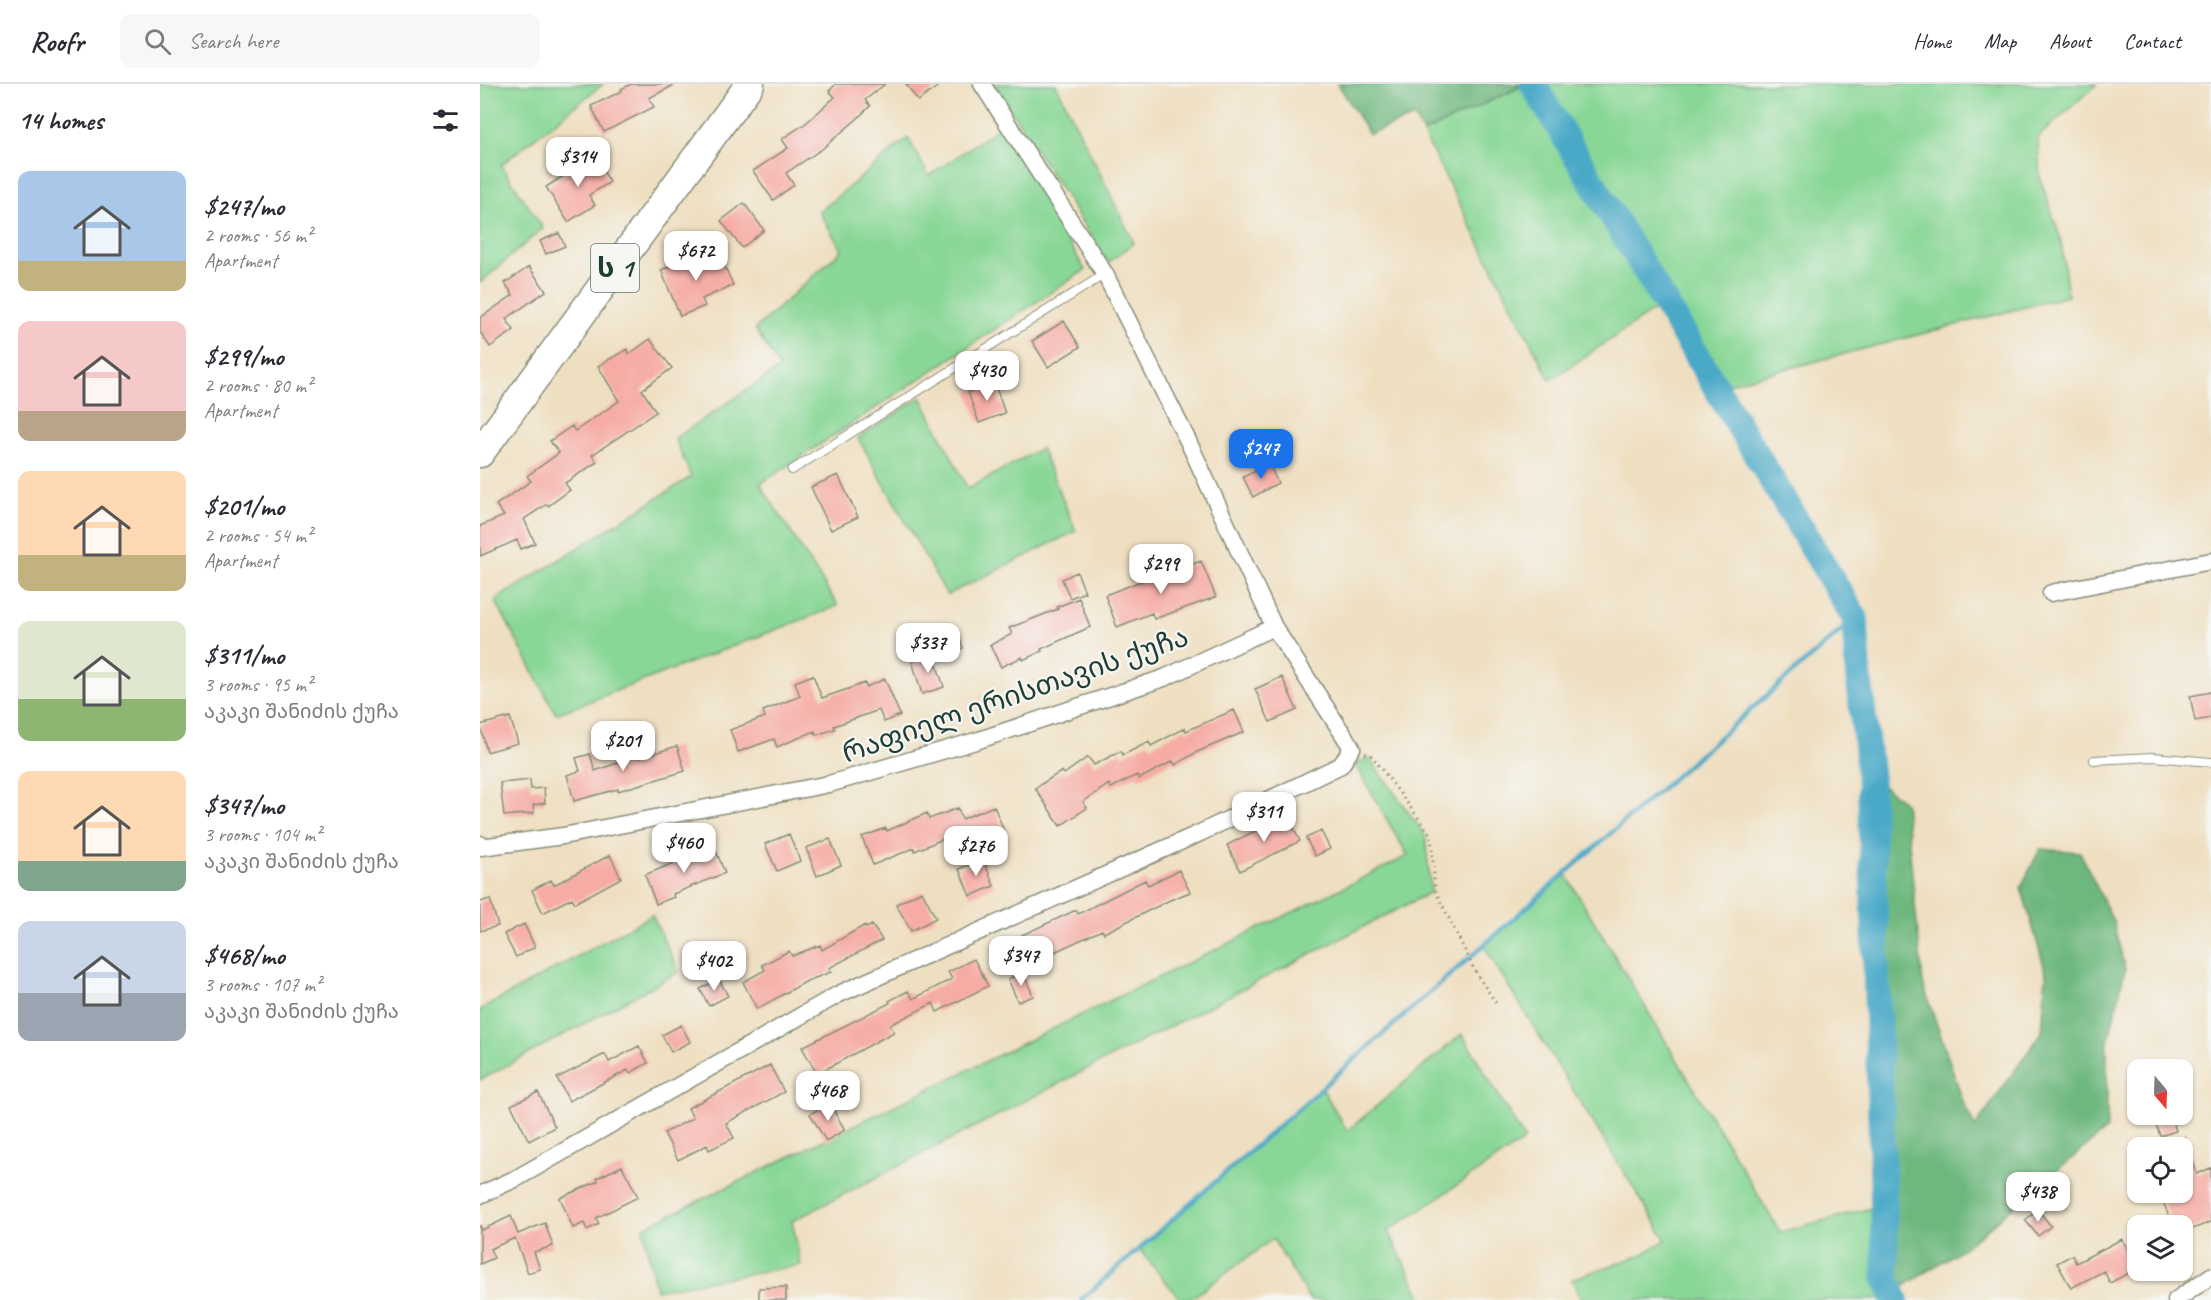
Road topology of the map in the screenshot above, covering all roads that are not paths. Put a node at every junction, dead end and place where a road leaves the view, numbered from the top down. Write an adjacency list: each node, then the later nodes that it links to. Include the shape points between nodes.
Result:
1 (750, 84): 4 (highway, ს 1)
2 (982, 84): 3 (street)
3 (1105, 274): 5 (lane); 8 (street)
4 (480, 453)
5 (792, 470)
6 (2211, 561): 7 (street)
7 (2051, 593)
8 (1274, 627): 11 (street, რაფიელ ერისთავის ქუჩა, via 1164,678 979,740 829,784 563,836 481,847); 12 (street, via 1352,748 1341,765 1200,833 839,994 517,1178)
9 (2094, 760): 10 (lane, via 2153,757)
10 (2211, 762)
11 (480, 844)
12 (480, 1195)
13 (2211, 1276): 14 (street)
14 (2176, 1300)

